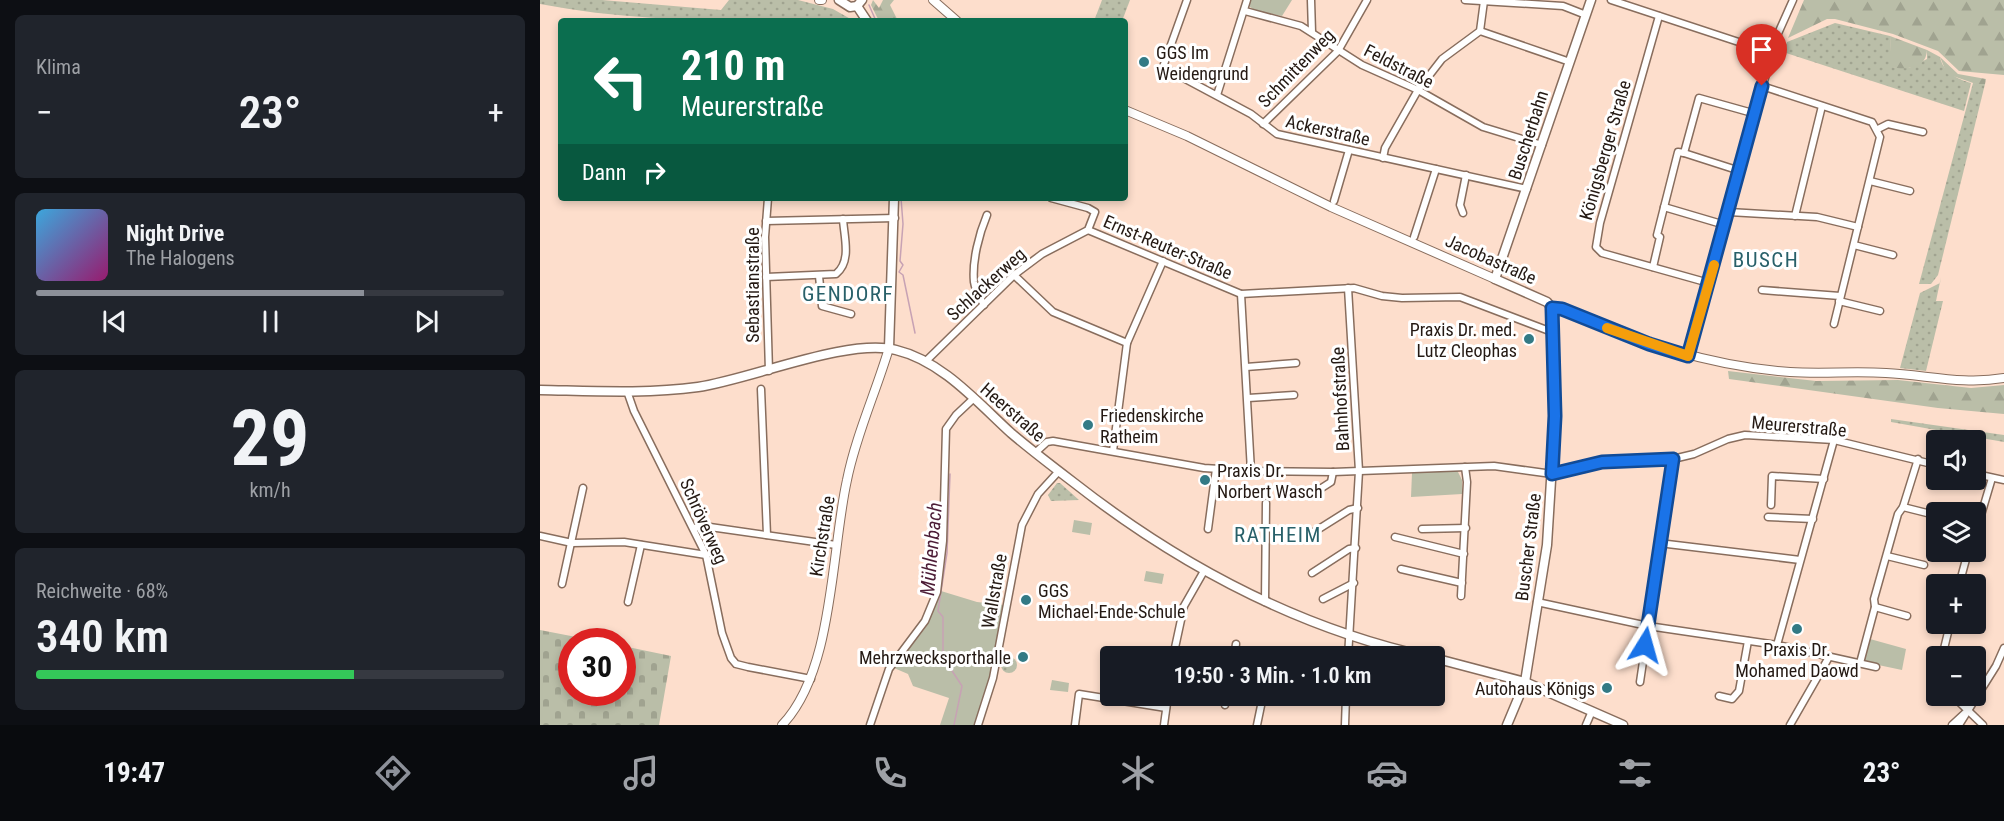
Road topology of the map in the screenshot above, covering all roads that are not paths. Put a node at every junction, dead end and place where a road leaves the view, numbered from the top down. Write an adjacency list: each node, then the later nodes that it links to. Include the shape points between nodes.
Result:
1 (839, 0): 12 (main road, via 847,7)
2 (933, 0): 17 (street)
3 (1187, 0): 25 (street, Ackerstraße, via 1163,67)
4 (1247, 0): 13 (street)
5 (1311, 0): 19 (street)
6 (1367, 0): 20 (street, Schmittenweg)
7 (1465, 0): 11 (street)
8 (1591, 0): 14 (main road, Buscherbahn)
9 (1611, 0): 15 (street)
10 (1793, 0): 21 (street)
11 (1484, 1): 14 (street, via 1563,6); 18 (street)
12 (860, 3): 16 (main road)
13 (1245, 11): 19 (street, Feldstraße); 25 (street)
14 (1586, 15): 22 (main road, Buscherbahn)
15 (1659, 16): 21 (street); 61 (street, Königsberger Straße, via 1595,242 1602,253)
16 (866, 18)
17 (954, 18)
18 (1480, 31): 22 (street); 24 (street, via 1442,59)
19 (1312, 32): 20 (street, Feldstraße)
20 (1338, 51): 24 (street, Feldstraße); 29 (street, Schmittenweg)
21 (1772, 53): 23 (street)
22 (1569, 62): 32 (main road, Buscherbahn)
23 (1762, 86): 26 (street); 28 (street)
24 (1418, 90): 32 (street, Feldstraße, via 1483,127); 35 (street, via 1385,147)
25 (1217, 95): 29 (street, Ackerstraße)
26 (1822, 106): 30 (street, via 1872,122); 50 (street)
27 (1128, 111): 65 (street, Jacobastraße)
28 (1756, 114): 34 (street, via 1699,98); 37 (street)
29 (1263, 124): 33 (street, Ackerstraße, via 1277,135)
30 (1878, 129): 31 (street, via 1888,124); 39 (street, via 1880,137)
31 (1923, 132)
32 (1542, 145): 40 (main road, Buscherbahn)
33 (1349, 150): 35 (street, Ackerstraße); 45 (street)
34 (1684, 153): 37 (street); 46 (street, via 1678,152)
35 (1383, 158): 36 (street, Ackerstraße)
36 (1436, 169): 38 (street, Ackerstraße); 57 (street)
37 (1740, 171): 47 (street)
38 (1466, 175): 40 (street, Ackerstraße); 48 (street, via 1460,205)
39 (1870, 181): 41 (street); 55 (street)
40 (1527, 189): 65 (main road, Buscherbahn)
41 (1910, 191)
42 (768, 201): 53 (street, Sebastianstraße)
43 (894, 201): 51 (main road)
44 (1063, 201): 56 (street, via 1095,212)
45 (1334, 201)
46 (1664, 207): 54 (street); 61 (street)
47 (1729, 212): 50 (street); 54 (street)
48 (1463, 213)
49 (987, 215): 71 (street, via 974,270 974,285)
50 (1795, 216): 55 (street)
51 (895, 218): 52 (street); 78 (main road)
52 (843, 219): 53 (street); 63 (street, via 844,266 836,274)
53 (766, 221): 64 (street, Sebastianstraße)
54 (1725, 225): 66 (street)
55 (1858, 227): 58 (street)
56 (1088, 230): 60 (street, Ernst-Reuter-Straße); 62 (street, Schlackerweg, via 1042,254)
57 (1414, 237)
58 (1854, 245): 59 (street); 70 (street)
59 (1893, 255)
60 (1163, 261): 69 (street, Ernst-Reuter-Straße); 77 (street)
61 (1653, 267): 66 (street, Königsberger Straße)
62 (1014, 275): 71 (street, Schlackerweg); 77 (street, via 1053,312)
63 (819, 276): 64 (street); 74 (street, via 822,306)
64 (766, 277): 83 (street, Sebastianstraße)
65 (1495, 279): 72 (main road, Jacobastraße, via 1547,302)
66 (1709, 283): 79 (street)
67 (1348, 288): 69 (street, Ernst-Reuter-Straße); 76 (street, Ernst-Reuter-Straße, via 1402,298 1465,297); 101 (street, Bahnhofstraße)
68 (1762, 290): 70 (street)
69 (1241, 294): 82 (street)
70 (1840, 298): 73 (street); 75 (street)
71 (984, 305): 80 (street, Schlackerweg)
72 (1552, 308): 76 (main road, Buscher Straße); 79 (street, Jacobastraße)
73 (1880, 311)
74 (851, 314)
75 (1834, 324)
76 (1552, 332): 103 (main road, Buscher Straße)
77 (1126, 344): 92 (street)
78 (889, 348): 80 (main road, Heerstraße); 83 (main road, Heerstraße, via 856,349); 129 (street, Kirchstraße, via 849,469)
79 (1688, 356): 84 (street, Jacobastraße, via 1789,372 1888,373 1969,382)
80 (926, 361): 90 (main road, Heerstraße)
81 (1296, 363): 82 (street)
82 (1246, 367): 89 (street)
83 (769, 371): 87 (main road, Heerstraße, via 699,387)
84 (2004, 378)
85 (760, 389): 123 (street)
86 (540, 390): 87 (main road, Heerstraße)
87 (627, 391): 118 (street, Schröverweg)
88 (1294, 395): 89 (street)
89 (1248, 398): 100 (street)
90 (973, 399): 93 (main road, Heerstraße); 172 (street, via 946,429 937,592 925,621 889,669)
91 (1834, 440): 94 (street, Meurerstraße, via 1745,435); 95 (street, Meurerstraße); 106 (street)
92 (1113, 452): 93 (street, Meurerstraße, via 1053,441); 98 (street, Meurerstraße)
93 (1035, 453): 99 (main road, Heerstraße)
94 (1673, 459): 103 (street, Meurerstraße, via 1602,462); 127 (street)
95 (1918, 459): 96 (street, Meurerstraße); 113 (street)
96 (1926, 462)
97 (1465, 466): 101 (street, Meurerstraße); 103 (street, Meurerstraße); 120 (street)
98 (1216, 469): 100 (street, Meurerstraße); 119 (street)
99 (1059, 471): 137 (main road, Heerstraße, via 1168,551); 173 (street, Wallstraße, via 1038,494 1022,525 993,678)
100 (1251, 471): 102 (street, Meurerstraße)
101 (1359, 471): 102 (street, Meurerstraße); 114 (street, Bahnhofstraße)
102 (1333, 472): 109 (street, via 1330,482)
103 (1552, 474): 144 (main road, Buscher Straße, via 1547,544)
104 (1986, 476): 105 (street)
105 (1992, 478): 107 (street); 110 (street)
106 (1824, 479): 112 (street, via 1772,476); 117 (street)
107 (2004, 480)
108 (583, 488): 126 (street)
109 (1309, 495)
110 (1985, 502)
111 (1266, 503): 146 (street)
112 (1771, 505)
113 (1903, 507): 115 (street); 133 (street)
114 (1358, 508): 122 (street); 130 (street, Bahnhofstraße)
115 (1926, 513)
116 (1768, 517): 117 (street)
117 (1813, 519): 134 (street)
118 (694, 528): 123 (street); 132 (street, Schröverweg)
119 (1208, 528)
120 (1466, 528): 121 (street); 131 (street)
121 (1422, 529)
122 (1314, 532)
123 (767, 535): 129 (street)
124 (540, 536): 126 (street)
125 (1395, 537): 131 (street)
126 (572, 543): 128 (street); 141 (street)
127 (1659, 543): 134 (street); 149 (street)
128 (641, 545): 132 (street); 145 (street)
129 (836, 545): 161 (street, Kirchstraße)
130 (1356, 548): 138 (street); 139 (street, Bahnhofstraße)
131 (1464, 554): 140 (street)
132 (706, 555): 161 (street, Schröverweg, via 722,633 736,664)
133 (1887, 556): 135 (street); 147 (street)
134 (1800, 560): 152 (street)
135 (1924, 565)
136 (1401, 569): 140 (street)
137 (1204, 571): 146 (main road, Heerstraße); 153 (street, via 1184,606)
138 (1312, 573)
139 (1354, 583): 143 (street); 150 (street, Bahnhofstraße)
140 (1462, 583): 142 (street)
141 (562, 584)
142 (1461, 596)
143 (1323, 599)
144 (1537, 602): 149 (street); 162 (main road, Buscher Straße)
145 (628, 603)
146 (1265, 603): 150 (main road, Heerstraße)
147 (1875, 607): 148 (street); 159 (street)
148 (1907, 616)
149 (1648, 626): 151 (street); 163 (street)
150 (1350, 637): 154 (street, Bahnhofstraße); 155 (main road, Heerstraße)
151 (1748, 641): 152 (street); 164 (street, via 1739,691 1732,699)
152 (1777, 645): 157 (street)
153 (1175, 646)
154 (1349, 646)
155 (1386, 646)
156 (2004, 648): 170 (street)
157 (1829, 657): 159 (street); 181 (street)
158 (1445, 661): 162 (main road)
159 (1860, 663): 160 (street)
160 (1876, 667)
161 (811, 679): 171 (street, Kirchstraße)
162 (1525, 682): 169 (main road); 178 (main road, Buscher Straße)
163 (1640, 682)
164 (1719, 696)
165 (1261, 706): 176 (street)
166 (1346, 706): 177 (street)
167 (1962, 706): 170 (street)
168 (1166, 708): 174 (street, via 1079,694); 175 (street)
169 (1592, 711): 179 (street); 180 (main road)
170 (1966, 711): 182 (street); 183 (street); 184 (street)
171 (782, 725)
172 (870, 725)
173 (978, 725)
174 (1075, 725)
175 (1164, 725)
176 (1257, 725)
177 (1345, 725)
178 (1507, 725)
179 (1586, 725)
180 (1623, 725)
181 (1790, 725)
182 (1952, 725)
183 (1959, 725)
184 (1983, 725)

